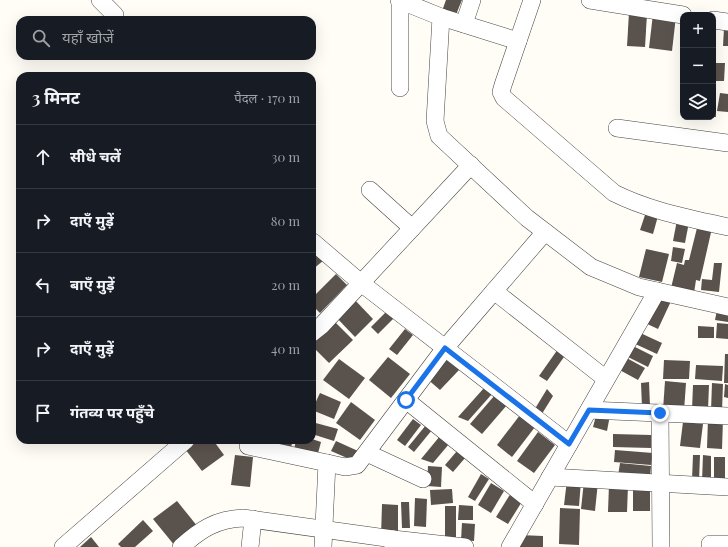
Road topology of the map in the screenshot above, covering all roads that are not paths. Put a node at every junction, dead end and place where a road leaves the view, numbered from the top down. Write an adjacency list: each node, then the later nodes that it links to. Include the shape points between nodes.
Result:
1 (100, 0): 6 (street)
2 (399, 0): 8 (street); 13 (street)
3 (472, 0): 11 (street)
4 (532, 0): 12 (street)
5 (590, 0): 7 (street)
6 (115, 15)
7 (680, 15)
8 (441, 17): 11 (street); 16 (street, via 434,121 439,136)
9 (716, 20): 10 (street)
10 (728, 22)
11 (464, 24): 12 (street)
12 (518, 41): 18 (street, via 501,92 504,98 614,193 662,212)
13 (400, 88)
14 (617, 128): 15 (street)
15 (728, 143)
16 (471, 165): 19 (street); 20 (street)
17 (370, 190): 19 (street)
18 (728, 227)
19 (412, 228): 22 (street)
20 (545, 232): 23 (street, via 591,267 639,286); 24 (street)
21 (316, 245): 22 (street)
22 (361, 283): 26 (street); 27 (street)
23 (657, 290): 25 (street); 28 (street)
24 (494, 291): 27 (street); 28 (street)
25 (728, 306)
26 (316, 329)
27 (445, 348): 29 (street); 34 (street)
28 (606, 379): 30 (street)
29 (406, 400): 36 (street); 42 (street)
30 (589, 410): 31 (street); 34 (street)
31 (660, 413): 32 (street); 40 (street)
32 (728, 416)
33 (181, 444): 49 (street)
34 (569, 444): 38 (street)
35 (248, 446): 37 (street)
36 (367, 453): 37 (street, via 358,465 352,467); 39 (street)
37 (326, 463): 44 (street)
38 (550, 477): 40 (street); 42 (street)
39 (423, 479)
40 (660, 484): 41 (street); 54 (street)
41 (728, 487)
42 (535, 504): 53 (street)
43 (253, 519): 44 (street); 50 (street, via 229,518 214,522 201,529); 51 (street)
44 (324, 529): 45 (street); 52 (street)
45 (393, 543): 48 (street)
46 (710, 544): 47 (street)
47 (728, 544)
48 (455, 546)
49 (63, 547)
50 (181, 547)
51 (250, 547)
52 (323, 547)
53 (510, 547)
54 (661, 547)

